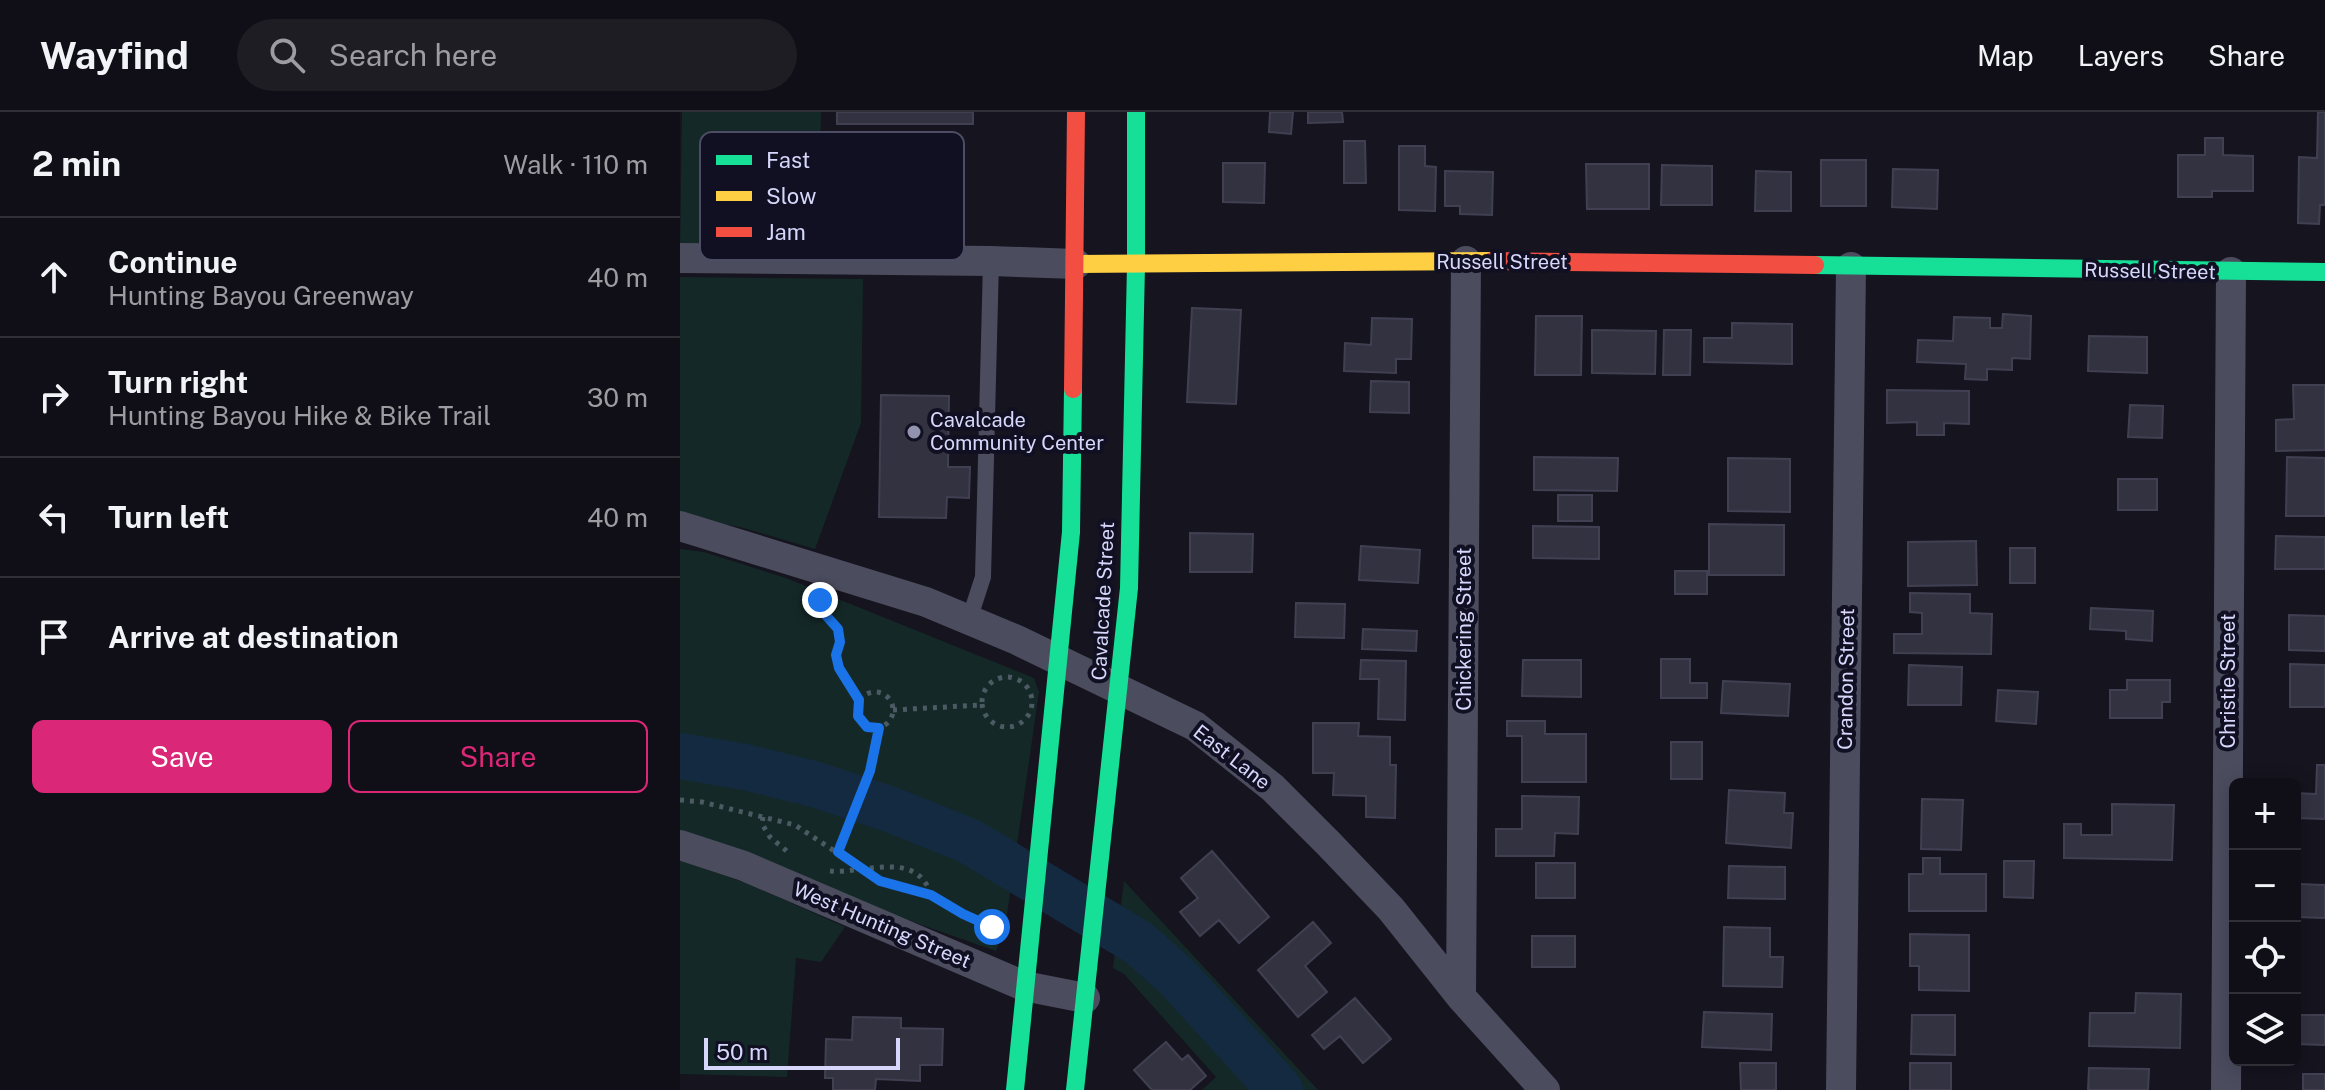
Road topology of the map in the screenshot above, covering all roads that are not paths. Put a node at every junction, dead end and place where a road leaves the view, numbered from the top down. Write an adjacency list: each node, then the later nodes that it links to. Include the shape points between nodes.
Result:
1 (1076, 112): 8 (main road, Cavalcade Street)
2 (1136, 112): 9 (main road, Cavalcade Street)
3 (680, 258): 4 (street, Russell Street)
4 (700, 258)
5 (887, 260): 6 (street, Russell Street)
6 (991, 261): 8 (street, Russell Street); 14 (lane, via 983,577)
7 (1466, 261): 9 (main road, Russell Street); 10 (main road, Russell Street); 19 (street, Chickering Street)
8 (1076, 264): 9 (main road, Russell Street); 15 (main road, Cavalcade Street, via 1071,532)
9 (1136, 265): 16 (main road, Cavalcade Street, via 1129,588)
10 (1851, 267): 11 (main road, Russell Street); 24 (street, Crandon Street)
11 (2231, 272): 12 (main road, Russell Street); 25 (street, Christie Street)
12 (2325, 272)
13 (680, 526): 14 (street, East Lane)
14 (969, 620): 15 (street, East Lane)
15 (1060, 660): 16 (street, East Lane); 18 (main road, Cavalcade Street)
16 (1120, 690): 19 (street, East Lane, via 1195,726 1273,788 1391,909); 20 (main road, Cavalcade Street)
17 (680, 845): 18 (street, West Hunting Street, via 744,866)
18 (1024, 986): 20 (street, West Hunting Street); 21 (main road, Cavalcade Street)
19 (1461, 997): 23 (street, East Lane)
20 (1085, 998): 22 (main road, Cavalcade Street)
21 (1015, 1090)
22 (1075, 1090)
23 (1545, 1090)
24 (1841, 1090)
25 (2226, 1090)

